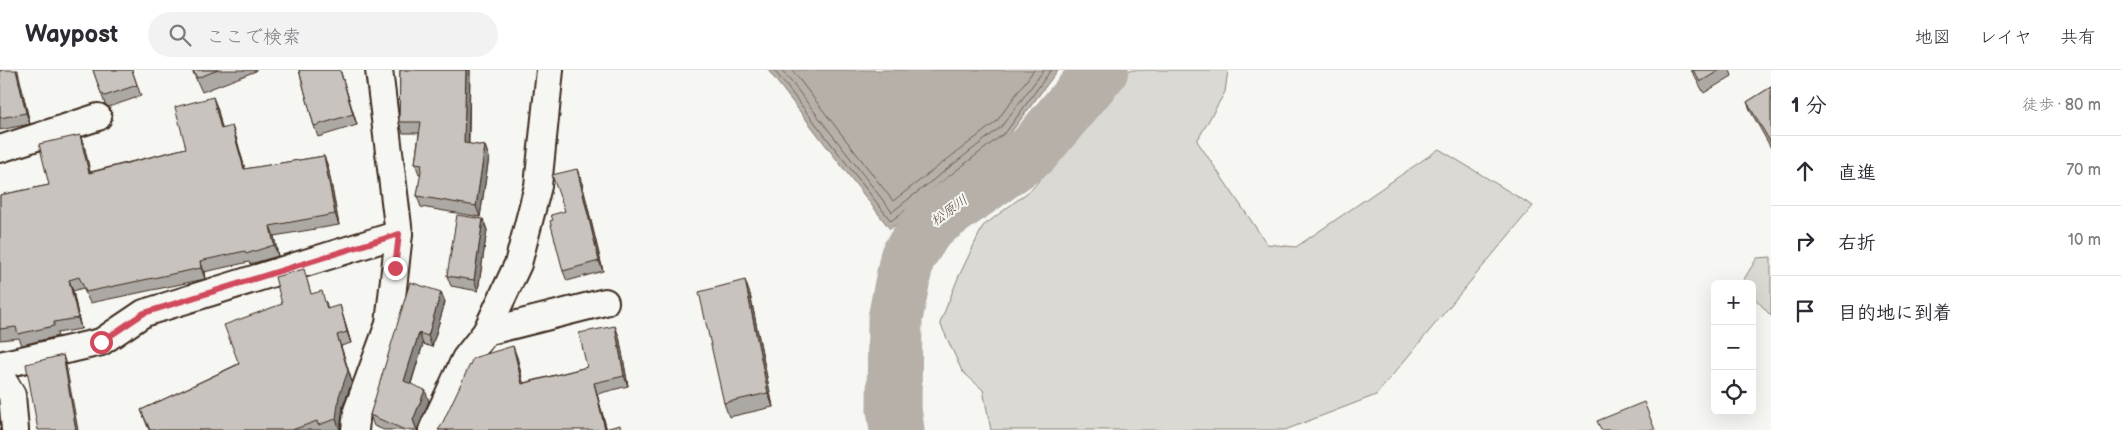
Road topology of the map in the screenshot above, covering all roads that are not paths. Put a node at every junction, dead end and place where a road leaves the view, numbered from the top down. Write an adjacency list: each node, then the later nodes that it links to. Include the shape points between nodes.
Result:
1 (380, 70): 5 (street)
2 (550, 70): 7 (street, via 538,186 518,264)
3 (98, 117): 4 (street)
4 (0, 149)
5 (399, 234): 8 (street, via 144,313 101,342); 11 (street, via 389,324 357,411)
6 (605, 302): 7 (street)
7 (486, 332): 12 (street, via 465,359)
8 (0, 365)
9 (0, 375): 10 (street, via 12,395)
10 (15, 430)
11 (355, 430)
12 (432, 430)

